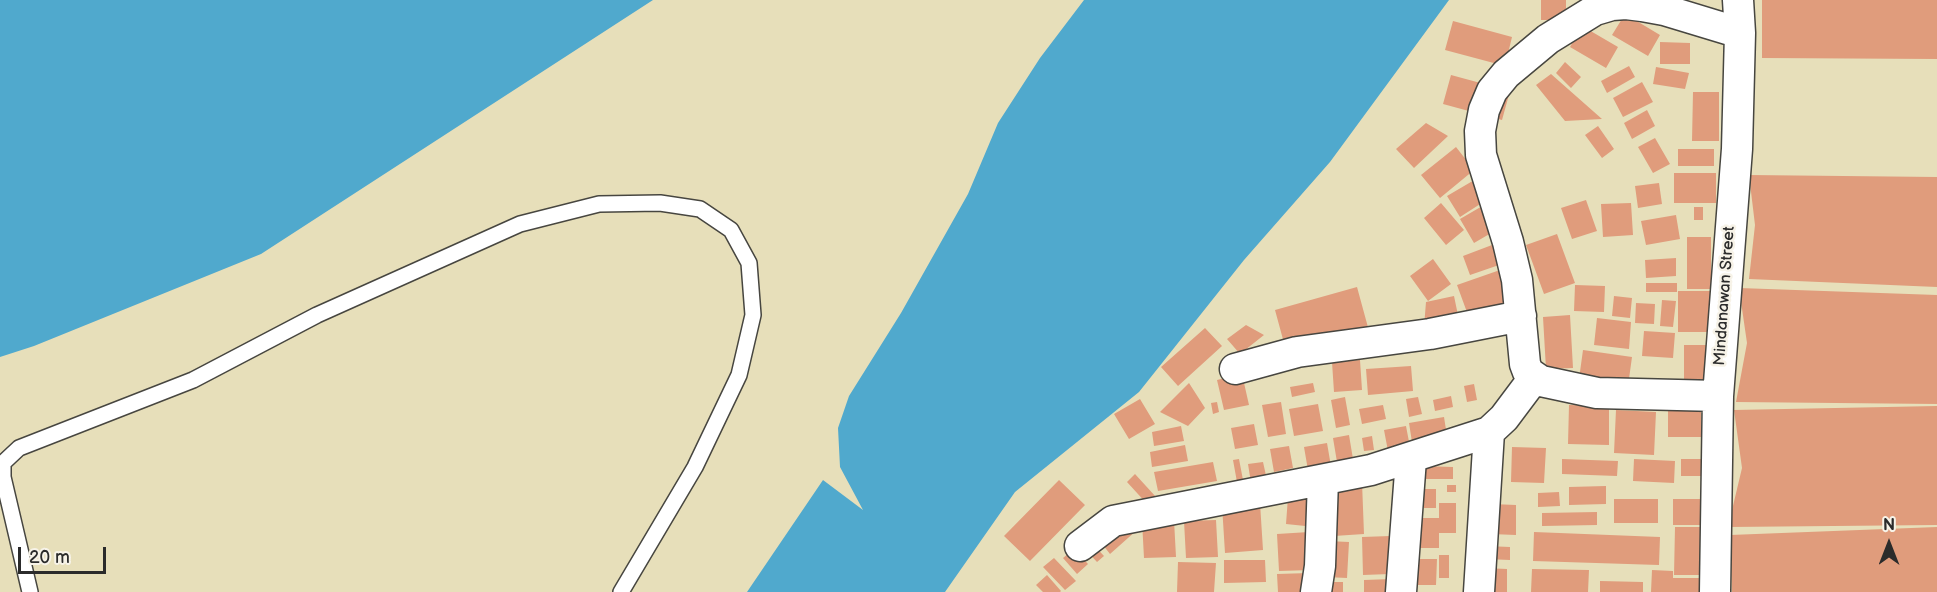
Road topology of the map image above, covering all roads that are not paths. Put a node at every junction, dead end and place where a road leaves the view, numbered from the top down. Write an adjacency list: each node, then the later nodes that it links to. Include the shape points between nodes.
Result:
1 (1738, 0): 2 (street, Mindanawan Street)
2 (1740, 33): 3 (street, via 1664,10 1612,5 1595,10 1548,39 1492,91 1480,130 1481,155 1508,242); 6 (street, Mindanawan Street, via 1737,149)
3 (1521, 316): 4 (street, via 1430,334 1298,352); 5 (street, via 1525,364)
4 (1235, 369)
5 (1534, 378): 6 (street, via 1597,393); 7 (street)
6 (1718, 396): 16 (street, Mindanawan Street)
7 (1490, 432): 8 (street); 15 (street)
8 (1411, 459): 9 (street); 14 (street)
9 (1323, 480): 10 (street, via 1113,521); 13 (street)
10 (1080, 546)
11 (30, 592): 12 (lane, via 3,477 3,463 19,448 193,380 317,315 520,224 599,204 660,203 700,209 731,230 749,263 753,315 739,375 695,468)
12 (621, 592)
13 (1316, 592)
14 (1401, 592)
15 (1479, 592)
16 (1715, 592)

